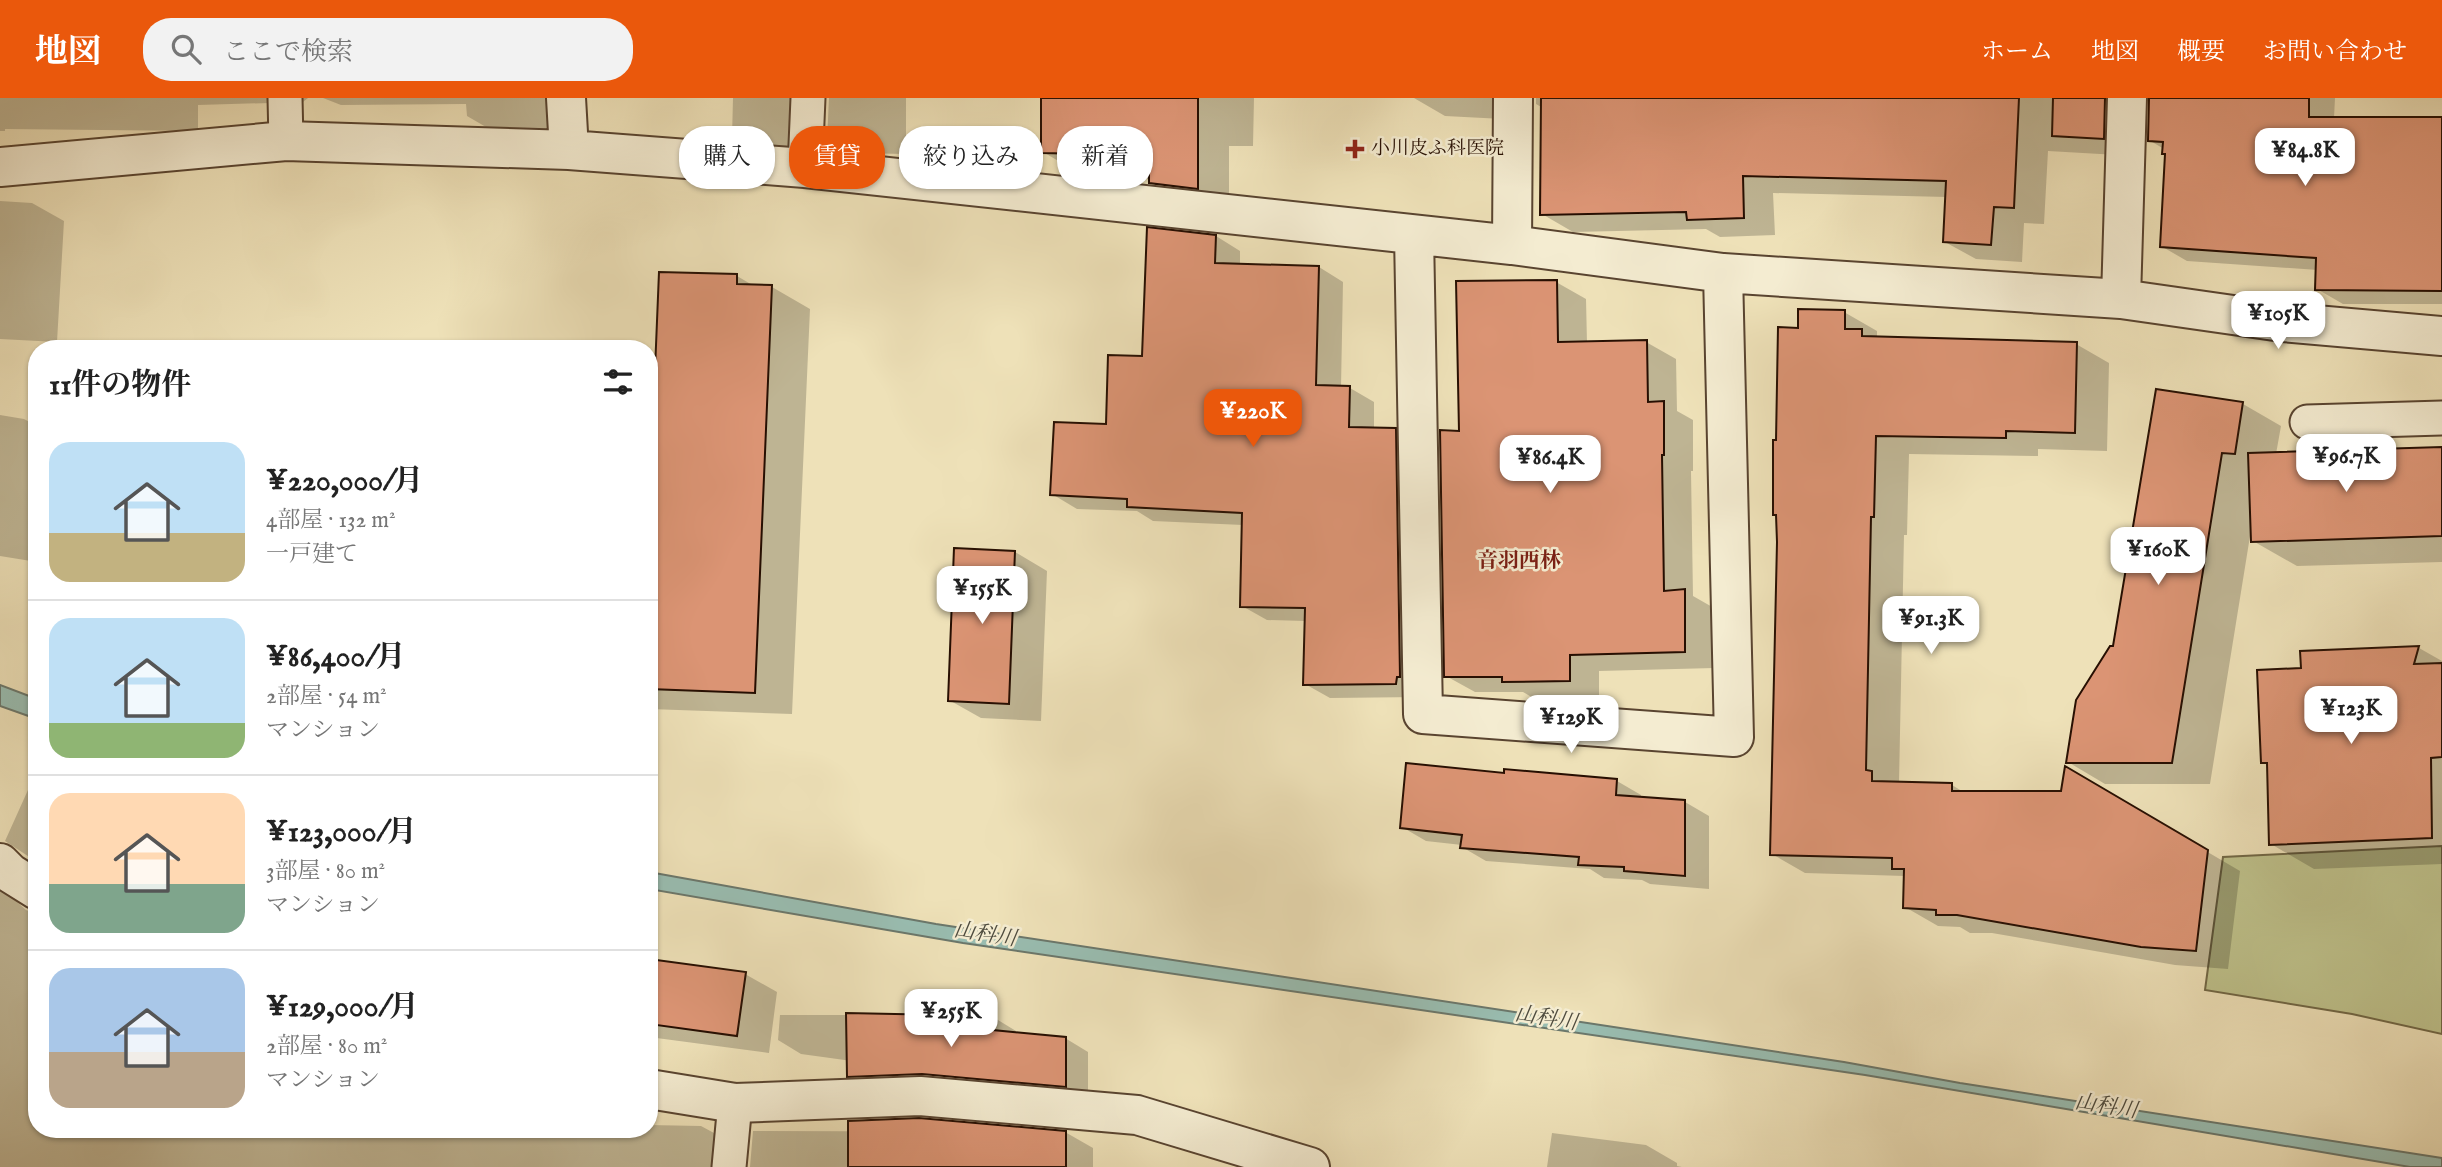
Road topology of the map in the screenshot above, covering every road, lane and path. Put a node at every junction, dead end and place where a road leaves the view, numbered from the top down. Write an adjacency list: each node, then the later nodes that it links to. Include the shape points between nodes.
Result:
1 (285, 98): 7 (lane)
2 (566, 98): 8 (street)
3 (808, 98): 6 (lane)
4 (1513, 98): 13 (street)
5 (2127, 98): 15 (street)
6 (807, 126)
7 (286, 141): 8 (street); 9 (street)
8 (569, 150): 10 (street)
9 (0, 167)
10 (789, 167)
11 (885, 177): 12 (street)
12 (1414, 235): 13 (street); 14 (street, via 1423,714 1734,737)
13 (1512, 245): 14 (street)
14 (1723, 274): 15 (street)
15 (2121, 299): 16 (street, via 2283,322)
16 (2442, 335)
17 (2442, 418): 18 (lane)
18 (2307, 422)
19 (0, 863): 20 (street)
20 (28, 884)
21 (658, 1090): 22 (street)
22 (735, 1103): 23 (lane); 24 (street, via 920,1096 1136,1115)
23 (729, 1167)
24 (1310, 1167)

